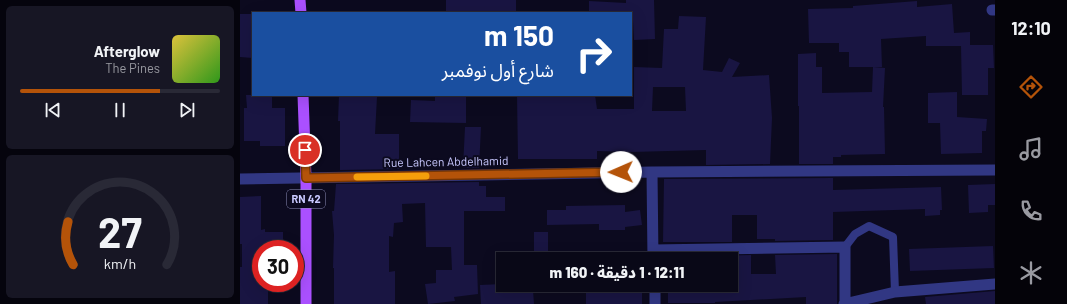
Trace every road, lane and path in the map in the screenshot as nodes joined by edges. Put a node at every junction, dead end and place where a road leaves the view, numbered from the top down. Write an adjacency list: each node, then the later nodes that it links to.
1 (300, 0): 2 (main road)
2 (300, 12)
3 (303, 96): 6 (main road, RN 42)
4 (995, 170): 5 (street, Rue Lahcen Abdelhamid)
5 (652, 172): 6 (street, Rue Lahcen Abdelhamid); 9 (street)
6 (306, 178): 7 (street, Rue Lahcen Abdelhamid); 14 (main road, RN 42)
7 (240, 179)
8 (845, 247): 10 (street); 13 (lane); 16 (street)
9 (653, 252)
10 (725, 252)
11 (995, 284): 13 (street)
12 (655, 292): 15 (street)
13 (896, 292): 16 (street)
14 (306, 304)
15 (656, 304)
16 (844, 304)

